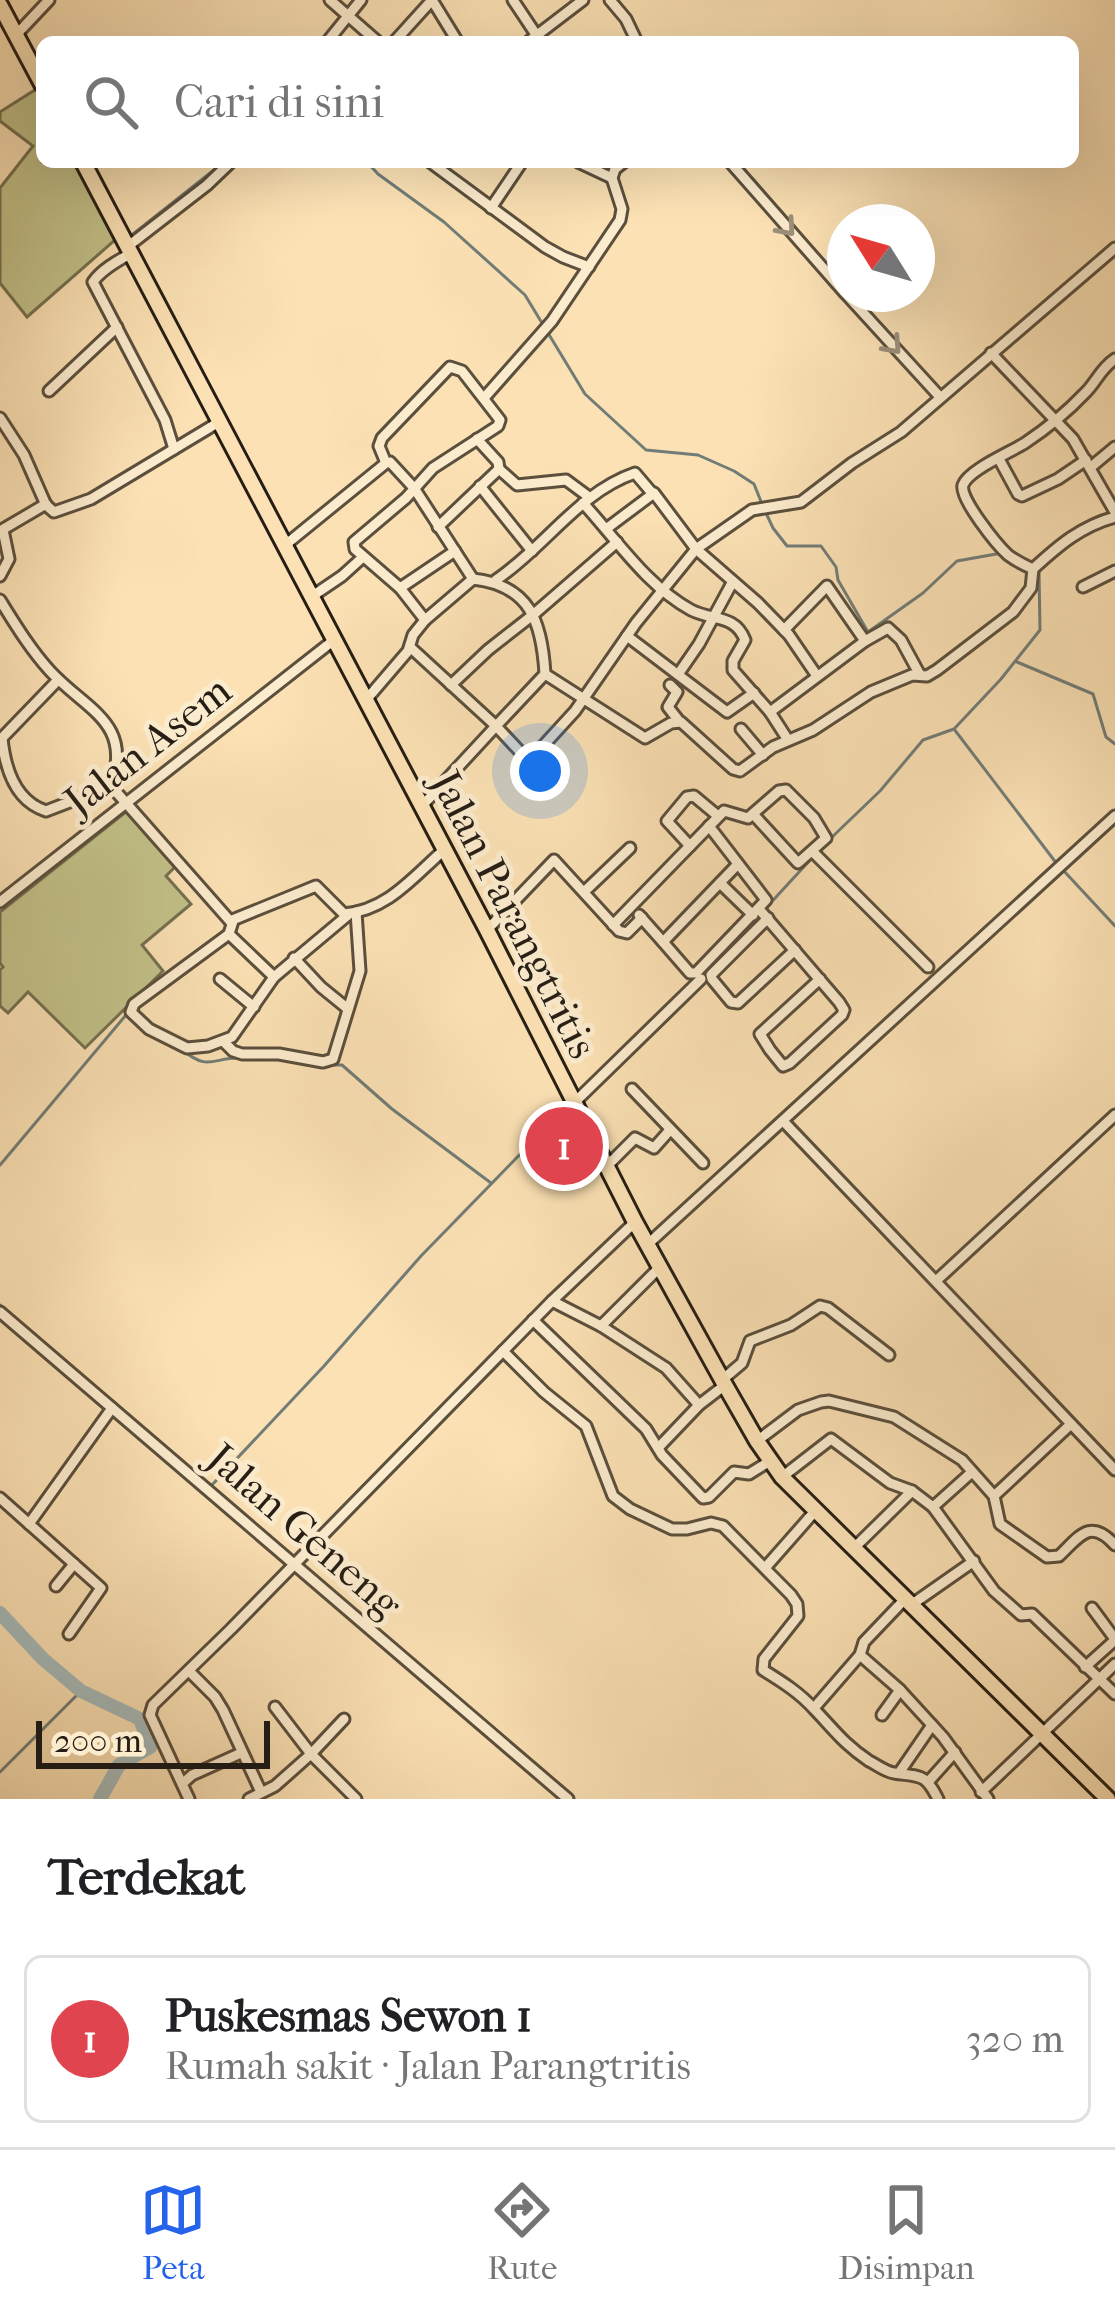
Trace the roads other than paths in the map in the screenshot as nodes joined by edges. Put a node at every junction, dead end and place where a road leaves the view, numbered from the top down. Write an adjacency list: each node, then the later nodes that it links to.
1 (49, 0): 10 (street)
2 (330, 0): 9 (street)
3 (361, 0): 9 (street)
4 (432, 0): 13 (street); 14 (street)
5 (513, 0): 15 (street)
6 (583, 0): 16 (street)
7 (610, 0): 17 (street)
8 (0, 5): 10 (main road)
9 (348, 16): 11 (street); 12 (street)
10 (16, 35): 18 (main road)
11 (332, 36)
12 (371, 36)
13 (399, 36)
14 (454, 36)
15 (530, 36)
16 (537, 36)
17 (634, 36)
18 (36, 73)
19 (86, 168): 29 (main road, Jalan Parangtritis)
20 (225, 168): 29 (street)
21 (438, 168): 27 (street)
22 (518, 168): 27 (street)
23 (591, 168): 26 (street)
24 (617, 168): 26 (street)
25 (735, 168): 31 (street, one-way to 31)
26 (612, 178): 30 (street)
27 (491, 208): 30 (street)
28 (1115, 248): 34 (street)
29 (129, 250): 33 (street); 41 (main road, Jalan Parangtritis)
30 (589, 267): 38 (street)
31 (827, 272)
32 (863, 312): 37 (street, one-way to 37)
33 (117, 327): 36 (street); 46 (street)
34 (991, 353): 37 (street); 40 (street)
35 (1115, 359): 40 (street)
36 (49, 391)
37 (940, 397): 62 (street)
38 (484, 398): 43 (street); 48 (street)
39 (0, 418): 42 (street)
40 (1055, 419): 47 (street); 49 (street)
41 (219, 422): 46 (street); 61 (main road, Jalan Parangtritis)
42 (11, 434): 44 (street); 55 (street)
43 (477, 439): 50 (street); 52 (street)
44 (0, 441)
45 (1115, 447): 49 (street)
46 (174, 449): 55 (street)
47 (999, 459): 49 (street); 66 (street)
48 (386, 463): 52 (street); 61 (street)
49 (1089, 463): 56 (street)
50 (499, 469): 51 (street); 54 (street)
51 (480, 486): 57 (street); 64 (street)
52 (414, 488): 57 (street); 65 (street)
53 (652, 493): 54 (street); 58 (street); 62 (street)
54 (586, 500): 58 (street); 64 (street)
55 (46, 504): 59 (street)
56 (1115, 515): 66 (street)
57 (438, 527): 63 (street)
58 (607, 530): 60 (street)
59 (1, 531): 68 (street)
60 (617, 542): 74 (street); 77 (street)
61 (284, 546): 75 (main road, Jalan Parangtritis)
62 (696, 549): 71 (street); 74 (street)
63 (454, 551): 69 (street); 73 (street)
64 (532, 551): 70 (street)
65 (363, 557): 73 (street); 75 (street)
66 (1034, 568): 87 (street)
67 (1115, 571): 72 (street)
68 (0, 576)
69 (473, 579): 70 (street); 79 (street)
70 (496, 580): 77 (street)
71 (732, 583): 78 (street); 80 (street)
72 (1083, 587)
73 (400, 588): 79 (street)
74 (663, 589): 78 (street); 81 (street)
75 (311, 597): 82 (main road, Jalan Parangtritis)
76 (0, 600): 89 (street)
77 (535, 614): 85 (street); 90 (street)
78 (716, 616): 86 (street); 92 (street)
79 (425, 620): 84 (street)
80 (784, 629): 83 (street); 88 (street)
81 (627, 636): 86 (street); 93 (street)
82 (334, 640): 94 (main road, Jalan Parangtritis); 102 (street, Jalan Asem)
83 (865, 641): 87 (street); 88 (street)
84 (410, 646): 90 (street); 94 (street)
85 (544, 674): 93 (street); 97 (street)
86 (679, 674): 92 (street)
87 (920, 675): 99 (street)
88 (818, 676): 95 (street)
89 (58, 680): 101 (street); 101 (street)
90 (451, 685): 97 (street)
91 (670, 686): 96 (street)
92 (754, 693): 95 (street)
93 (584, 698): 96 (street); 97 (street)
94 (366, 700): 103 (main road, Jalan Parangtritis)
95 (770, 712): 99 (street)
96 (679, 721): 100 (street)
97 (496, 726): 103 (street)
98 (741, 728): 100 (street)
99 (788, 740): 100 (street)
100 (763, 754)
101 (111, 787): 102 (street)
102 (128, 803): 115 (street, Jalan Asem); 120 (street)
103 (422, 806): 110 (main road, Jalan Parangtritis)
104 (754, 814): 105 (street); 111 (street); 111 (street)
105 (718, 816): 107 (street); 108 (street)
106 (1115, 816): 138 (street)
107 (709, 826): 108 (street); 112 (street)
108 (690, 846): 116 (street)
109 (630, 848): 114 (street)
110 (444, 850): 117 (street); 122 (main road, Jalan Parangtritis)
111 (816, 855): 127 (street)
112 (738, 864): 113 (street); 118 (street)
113 (720, 883): 118 (street); 124 (street)
114 (586, 892): 121 (street); 122 (street)
115 (0, 902)
116 (632, 907): 119 (street); 121 (street)
117 (352, 913): 120 (street); 126 (street); 133 (street)
118 (761, 914): 124 (street); 125 (street); 125 (street)
119 (642, 918): 121 (street); 124 (street)
120 (233, 920): 123 (street)
121 (614, 925)
122 (488, 930): 136 (main road, Jalan Parangtritis)
123 (229, 934): 128 (street); 134 (street)
124 (663, 942)
125 (795, 950): 131 (street)
126 (294, 958): 128 (street); 133 (street)
127 (928, 967)
128 (274, 977): 132 (street)
129 (220, 979): 132 (street)
130 (701, 980): 136 (street)
131 (820, 980): 131 (street)
132 (254, 1007): 134 (street)
133 (348, 1009): 134 (street)
134 (224, 1042)
135 (632, 1089): 139 (street)
136 (575, 1102): 141 (main road, Jalan Parangtritis)
137 (1115, 1115): 145 (street)
138 (784, 1122): 143 (street); 145 (street)
139 (670, 1130): 140 (street); 141 (street)
140 (703, 1163)
141 (607, 1166): 142 (main road, Jalan Parangtritis)
142 (635, 1222): 143 (main road, Jalan Parangtritis); 146 (street)
143 (647, 1244): 144 (main road, Jalan Parangtritis)
144 (660, 1267): 149 (street); 152 (main road, Jalan Parangtritis)
145 (937, 1280): 155 (street)
146 (552, 1301): 148 (street); 149 (street)
147 (0, 1312): 154 (street, Jalan Geneng)
148 (533, 1320): 150 (street); 157 (street)
149 (602, 1326): 153 (street)
150 (503, 1351): 171 (street); 173 (street)
151 (889, 1355): 152 (street)
152 (723, 1382): 153 (street); 156 (main road, Jalan Parangtritis)
153 (699, 1405): 157 (street)
154 (112, 1408): 167 (street); 171 (street, Jalan Geneng)
155 (1071, 1424): 159 (street); 163 (street)
156 (757, 1442): 158 (main road, Jalan Parangtritis); 160 (street)
157 (658, 1448): 158 (street)
158 (770, 1461): 161 (main road, Jalan Parangtritis)
159 (1115, 1470)
160 (972, 1472): 163 (street); 165 (street)
161 (782, 1478): 162 (street); 166 (main road, Jalan Parangtritis)
162 (912, 1491): 165 (street); 169 (street)
163 (994, 1496): 168 (street)
164 (0, 1498): 167 (street)
165 (933, 1508): 170 (street)
166 (816, 1510): 169 (main road, Jalan Parangtritis); 173 (street)
167 (29, 1525): 172 (street)
168 (1115, 1545)
169 (854, 1548): 175 (main road, Jalan Parangtritis)
170 (974, 1561): 175 (street); 181 (street)
171 (294, 1563): 182 (street); 206 (street, Jalan Geneng)
172 (74, 1564): 174 (street); 177 (street)
173 (765, 1568): 187 (street)
174 (56, 1586)
175 (908, 1601): 179 (street); 191 (main road, Jalan Parangtritis)
176 (1092, 1608): 178 (street)
177 (68, 1634)
178 (1115, 1639): 181 (street)
179 (860, 1655): 184 (street); 187 (street)
180 (1115, 1664): 183 (street)
181 (1085, 1667): 183 (street)
182 (189, 1671): 193 (street); 197 (street)
183 (1099, 1679): 185 (street); 191 (street)
184 (900, 1690): 188 (street); 190 (street)
185 (1115, 1694)
186 (275, 1707): 194 (street)
187 (814, 1708): 195 (street)
188 (881, 1714)
189 (344, 1719): 194 (street)
190 (932, 1726): 192 (street); 195 (street)
191 (1042, 1733): 200 (street); 201 (main road, Jalan Parangtritis)
192 (955, 1752): 196 (street); 200 (street)
193 (241, 1753): 197 (street); 199 (street)
194 (311, 1754): 198 (street); 205 (street)
195 (899, 1773): 196 (street)
196 (929, 1781): 207 (street)
197 (183, 1783): 202 (street)
198 (275, 1786): 199 (street); 204 (street)
199 (261, 1792): 203 (street)
200 (984, 1795)
201 (1099, 1796)
202 (189, 1799)
203 (249, 1799)
204 (286, 1799)
205 (356, 1799)
206 (568, 1799)
207 (938, 1799)

